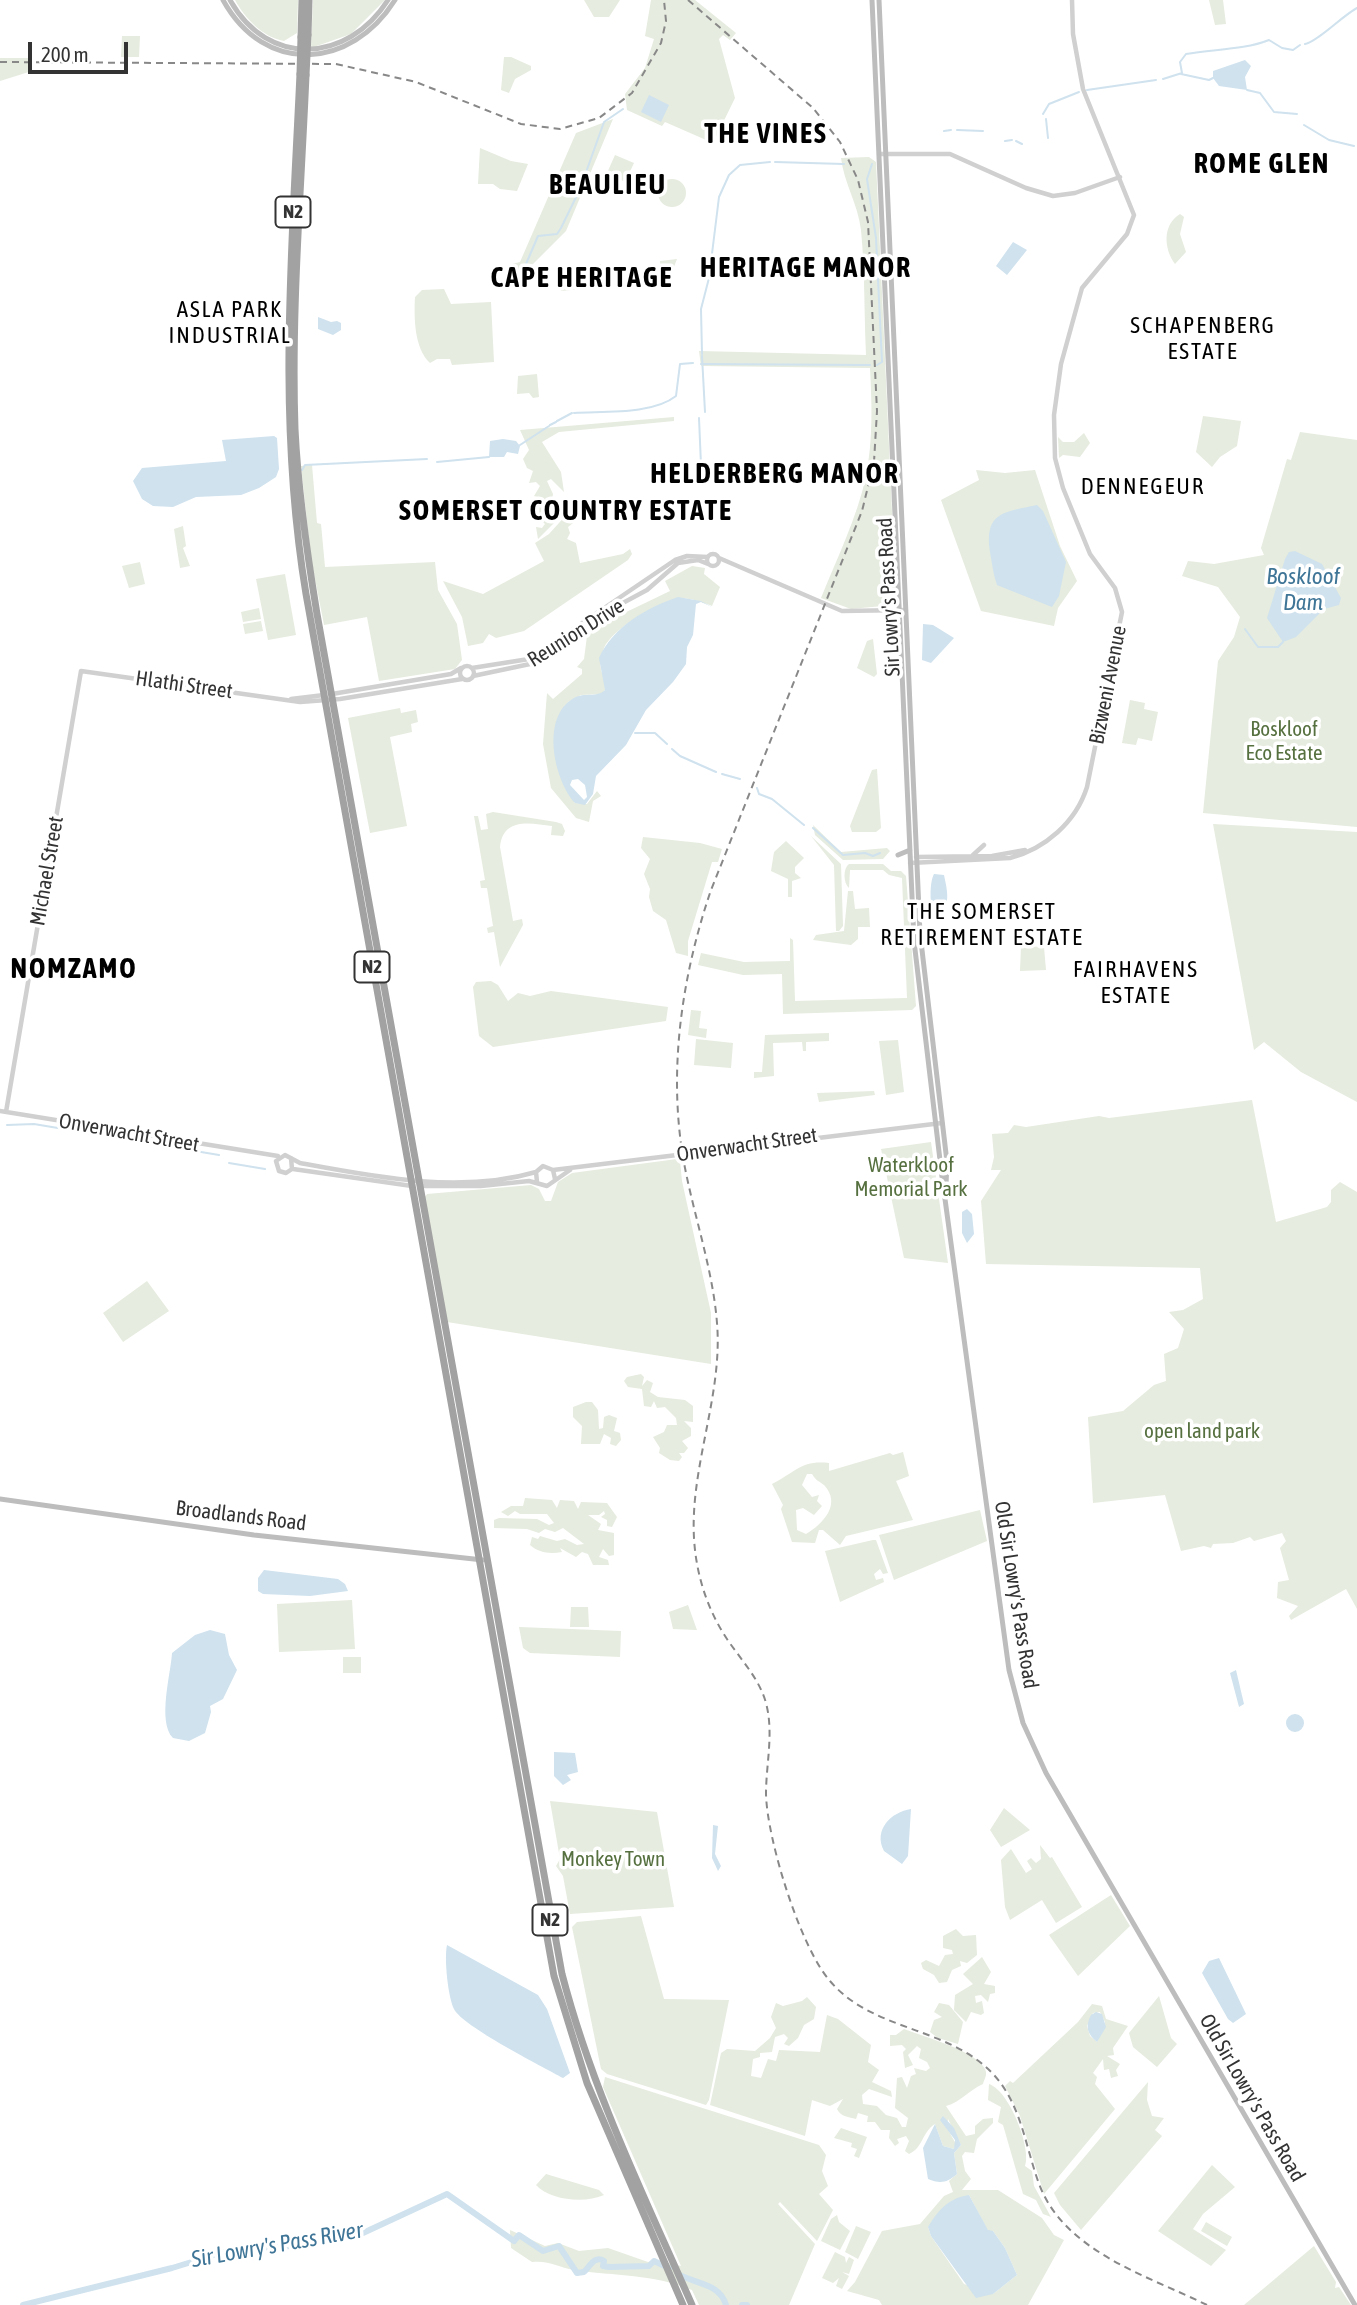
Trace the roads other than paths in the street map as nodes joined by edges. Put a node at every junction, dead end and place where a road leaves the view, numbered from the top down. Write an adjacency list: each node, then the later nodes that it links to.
1 (223, 0): 6 (main road)
2 (230, 0): 5 (main road)
3 (302, 0): 10 (highway, N2)
4 (309, 0): 10 (highway, N2)
5 (388, 0)
6 (395, 0)
7 (872, 0): 11 (main road, Sir Lowry's Pass Road)
8 (878, 0): 11 (main road, Sir Lowry's Pass Road)
9 (1072, 0): 12 (street, Bizweni Avenue)
10 (304, 36): 23 (highway, N2, bridge)
11 (882, 154): 12 (street); 17 (main road, Sir Lowry's Pass Road)
12 (1119, 177): 25 (street, Bizweni Avenue)
13 (719, 558): 14 (street); 15 (street); 16 (street)
14 (708, 561): 16 (street); 19 (street, Reunion Drive); 21 (street, Reunion Drive)
15 (725, 563): 16 (street); 17 (street)
16 (717, 565)
17 (903, 611): 28 (main road, Sir Lowry's Pass Road)
18 (461, 668): 19 (street); 22 (street); 23 (street)
19 (472, 668): 21 (street)
20 (81, 671): 23 (street, Hlathi Street); 29 (street, Michael Street)
21 (473, 676): 22 (street)
22 (462, 679): 23 (street)
23 (329, 697): 41 (highway, N2)
24 (984, 845): 27 (street)
25 (1033, 848): 27 (street, Bizweni Avenue); 28 (street, Bizweni Avenue)
26 (898, 855): 28 (main road)
27 (962, 856): 28 (street, Bizweni Avenue)
28 (912, 858): 30 (main road, Sir Lowry's Pass Road); 30 (main road, Sir Lowry's Pass Road)
29 (3, 1112): 31 (street, Onverwacht Street)
30 (939, 1123): 36 (street, Onverwacht Street); 42 (main road, Sir Lowry's Pass Road)
31 (258, 1155): 32 (street, Onverwacht Street); 34 (street, Onverwacht Street)
32 (279, 1156): 33 (street); 34 (street)
33 (292, 1158): 35 (street); 41 (street)
34 (276, 1165): 35 (street)
35 (292, 1169): 41 (street)
36 (572, 1169): 37 (street, Onverwacht Street); 39 (street)
37 (553, 1170): 38 (street); 39 (street)
38 (536, 1172): 40 (street); 41 (street)
39 (554, 1180): 40 (street)
40 (537, 1182): 41 (street)
41 (414, 1183): 44 (highway, N2)
42 (945, 1191): 47 (main road, Old Sir Lowry's Pass Road)
43 (0, 1499): 44 (main road, Broadlands Road)
44 (482, 1560): 45 (highway, N2); 46 (highway, N2)
45 (684, 2305)
46 (692, 2305)
47 (1355, 2305)

